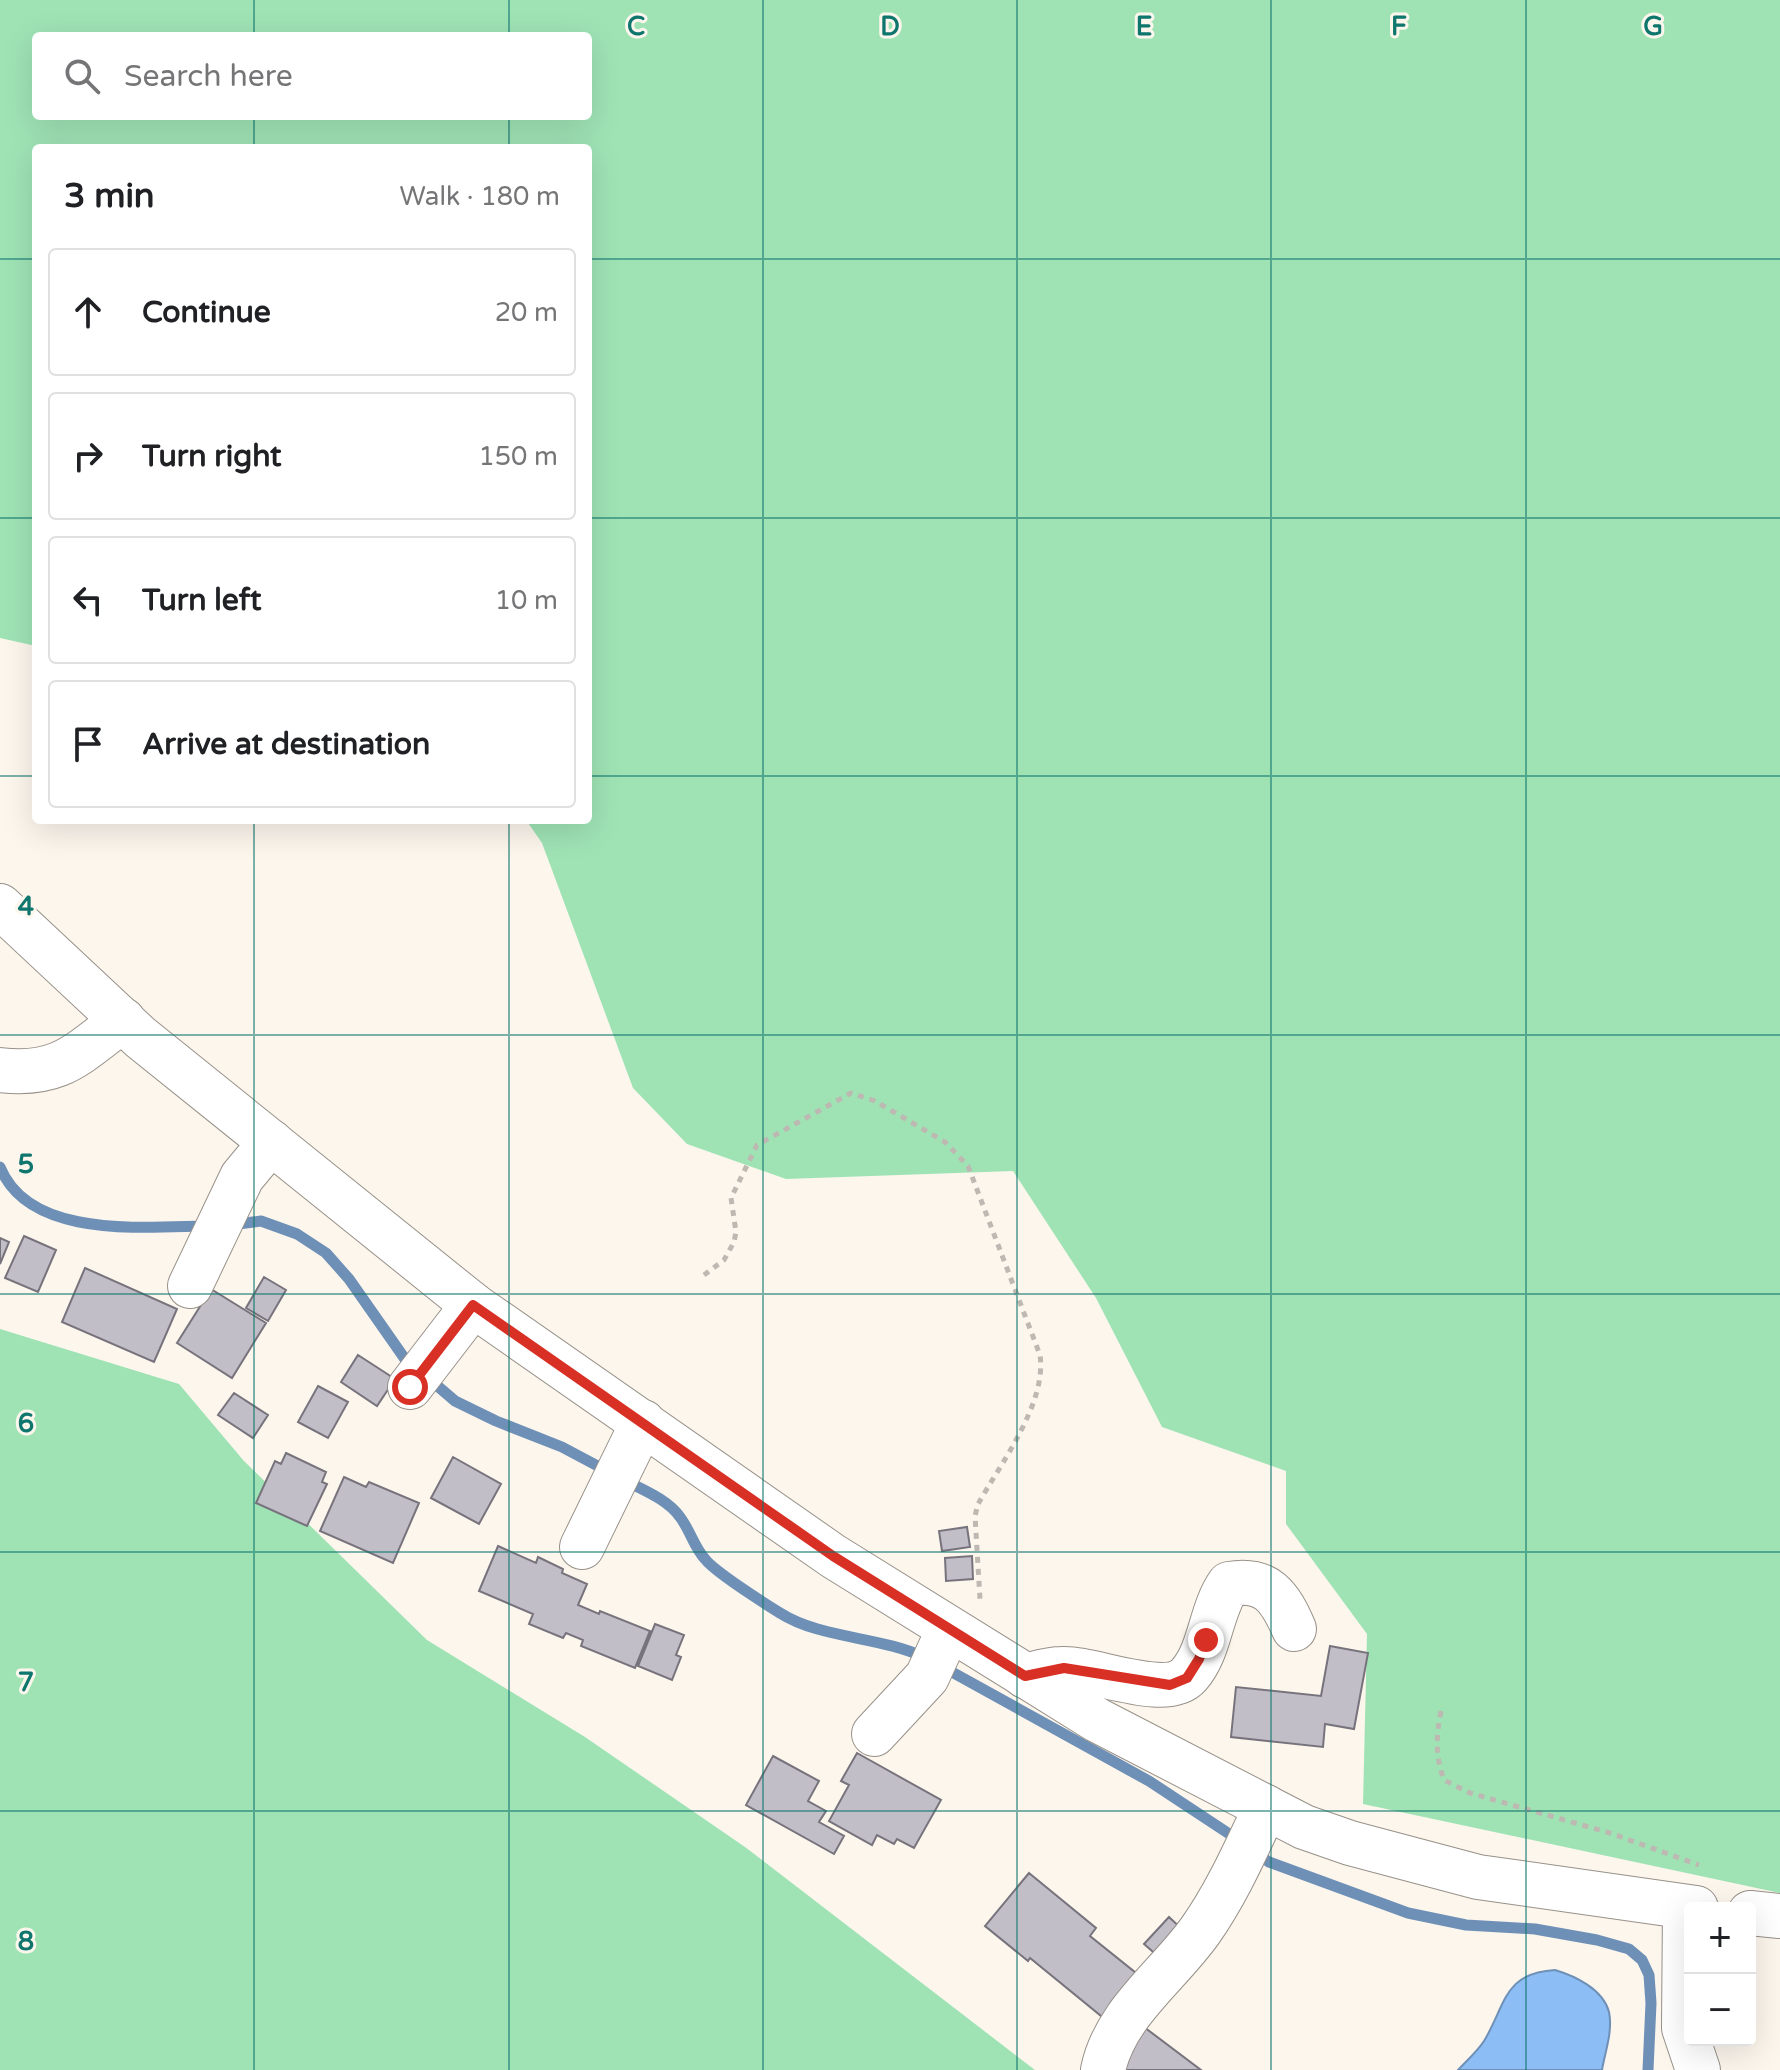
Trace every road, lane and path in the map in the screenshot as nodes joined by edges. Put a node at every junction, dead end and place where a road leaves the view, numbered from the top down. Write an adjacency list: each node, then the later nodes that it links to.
1 (0, 906): 2 (street)
2 (123, 1020): 3 (street); 4 (street)
3 (0, 1070)
4 (271, 1142): 6 (street); 7 (street)
5 (704, 1275): 12 (path)
6 (190, 1286)
7 (473, 1305): 8 (street); 9 (street)
8 (410, 1387)
9 (643, 1422): 10 (street); 12 (street)
10 (582, 1547)
11 (1294, 1629): 13 (street)
12 (960, 1635): 13 (street); 15 (street)
13 (1025, 1676): 16 (street)
14 (1441, 1711): 17 (path)
15 (874, 1734)
16 (1266, 1807): 17 (street); 20 (street)
17 (1698, 1895): 21 (street)
18 (1756, 1914): 19 (street)
19 (1780, 1916)
20 (1103, 2070)
21 (1698, 2070)

